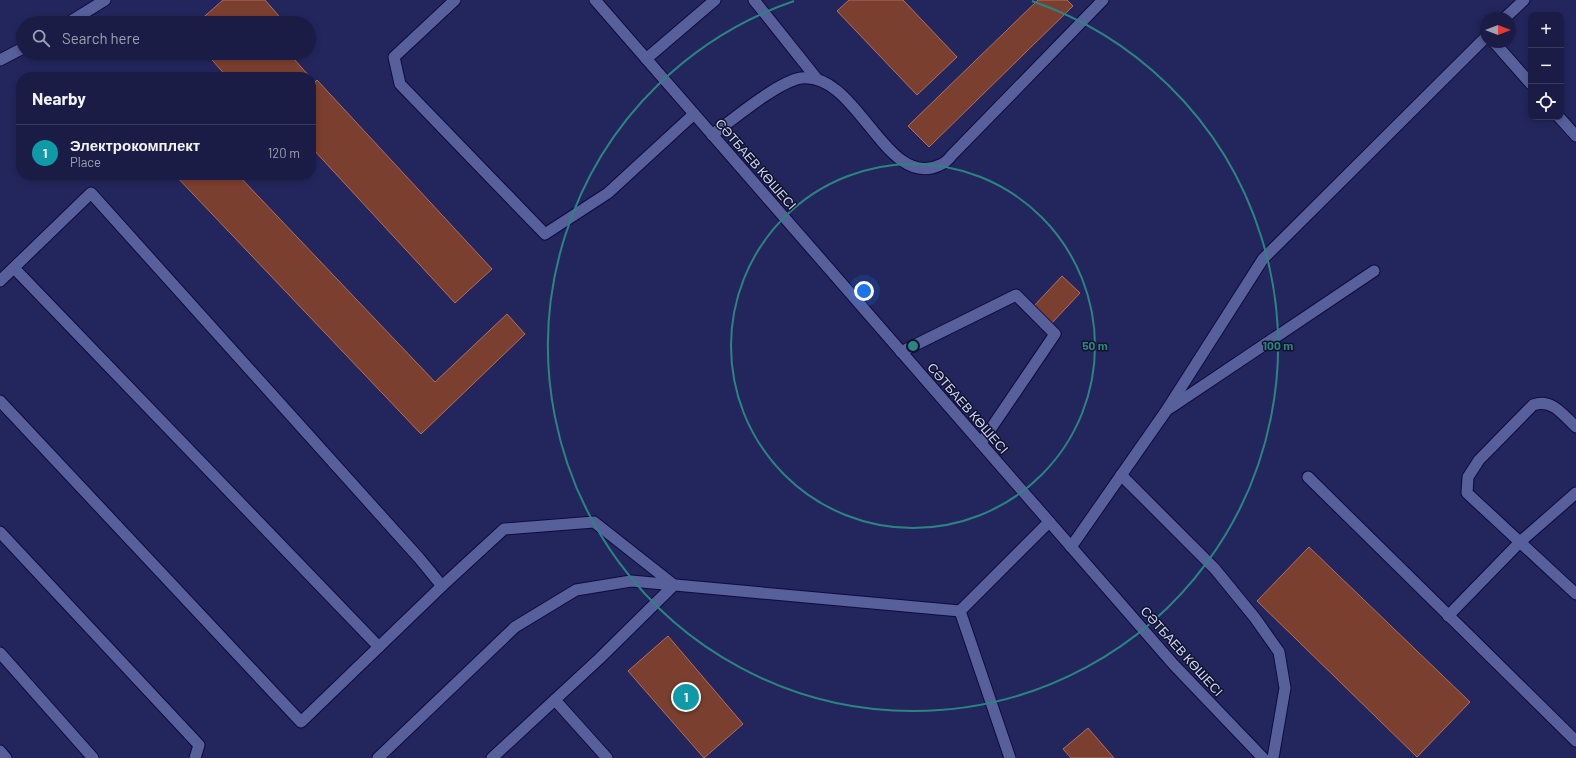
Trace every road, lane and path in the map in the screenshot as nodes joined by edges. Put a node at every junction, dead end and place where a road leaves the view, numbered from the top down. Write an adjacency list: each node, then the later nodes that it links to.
1 (105, 0): 9 (main road)
2 (455, 0): 17 (main road)
3 (594, 0): 13 (main road, СӘТБАЕВ КӨШЕСІ)
4 (715, 0): 13 (main road)
5 (754, 0): 15 (main road)
6 (1103, 0): 15 (main road)
7 (1524, 0): 8 (main road)
8 (1511, 12)
9 (79, 16)
10 (1480, 43): 26 (main road)
11 (1499, 48): 16 (main road)
12 (16, 52): 14 (main road)
13 (646, 59): 17 (main road, СӘТБАЕВ КӨШЕСІ)
14 (0, 60)
15 (817, 79): 19 (main road)
16 (1528, 81)
17 (694, 114): 19 (main road, СӘТБАЕВ КӨШЕСІ)
18 (1562, 120): 20 (main road)
19 (712, 135): 24 (main road, СӘТБАЕВ КӨШЕСІ)
20 (1576, 136)
21 (14, 268): 23 (main road); 37 (main road); 41 (main road)
22 (1374, 271): 26 (main road)
23 (0, 281)
24 (901, 352): 28 (main road, СӘТБАЕВ КӨШЕСІ); 28 (main road)
25 (0, 401): 41 (main road)
26 (1166, 411): 29 (main road)
27 (1576, 427): 34 (main road)
28 (981, 443): 32 (main road, СӘТБАЕВ КӨШЕСІ)
29 (1121, 475): 35 (main road); 54 (main road)
30 (1308, 478): 40 (main road)
31 (1576, 493): 34 (main road)
32 (1049, 522): 35 (main road, СӘТБАЕВ КӨШЕСІ); 39 (main road)
33 (0, 532): 48 (main road)
34 (1520, 542): 38 (main road); 40 (main road)
35 (1071, 547): 53 (main road, СӘТБАЕВ КӨШЕСІ)
36 (674, 585): 37 (main road); 39 (main road); 43 (main road); 49 (main road)
37 (442, 586): 41 (main road)
38 (1576, 594)
39 (960, 611): 52 (main road)
40 (1448, 616): 44 (main road)
41 (379, 647)
42 (0, 653): 47 (main road)
43 (555, 700): 50 (main road); 51 (main road)
44 (1576, 741)
45 (0, 752): 46 (main road)
46 (6, 758)
47 (93, 758)
48 (195, 758)
49 (378, 758)
50 (492, 758)
51 (607, 758)
52 (1010, 758)
53 (1263, 758)
54 (1273, 758)

